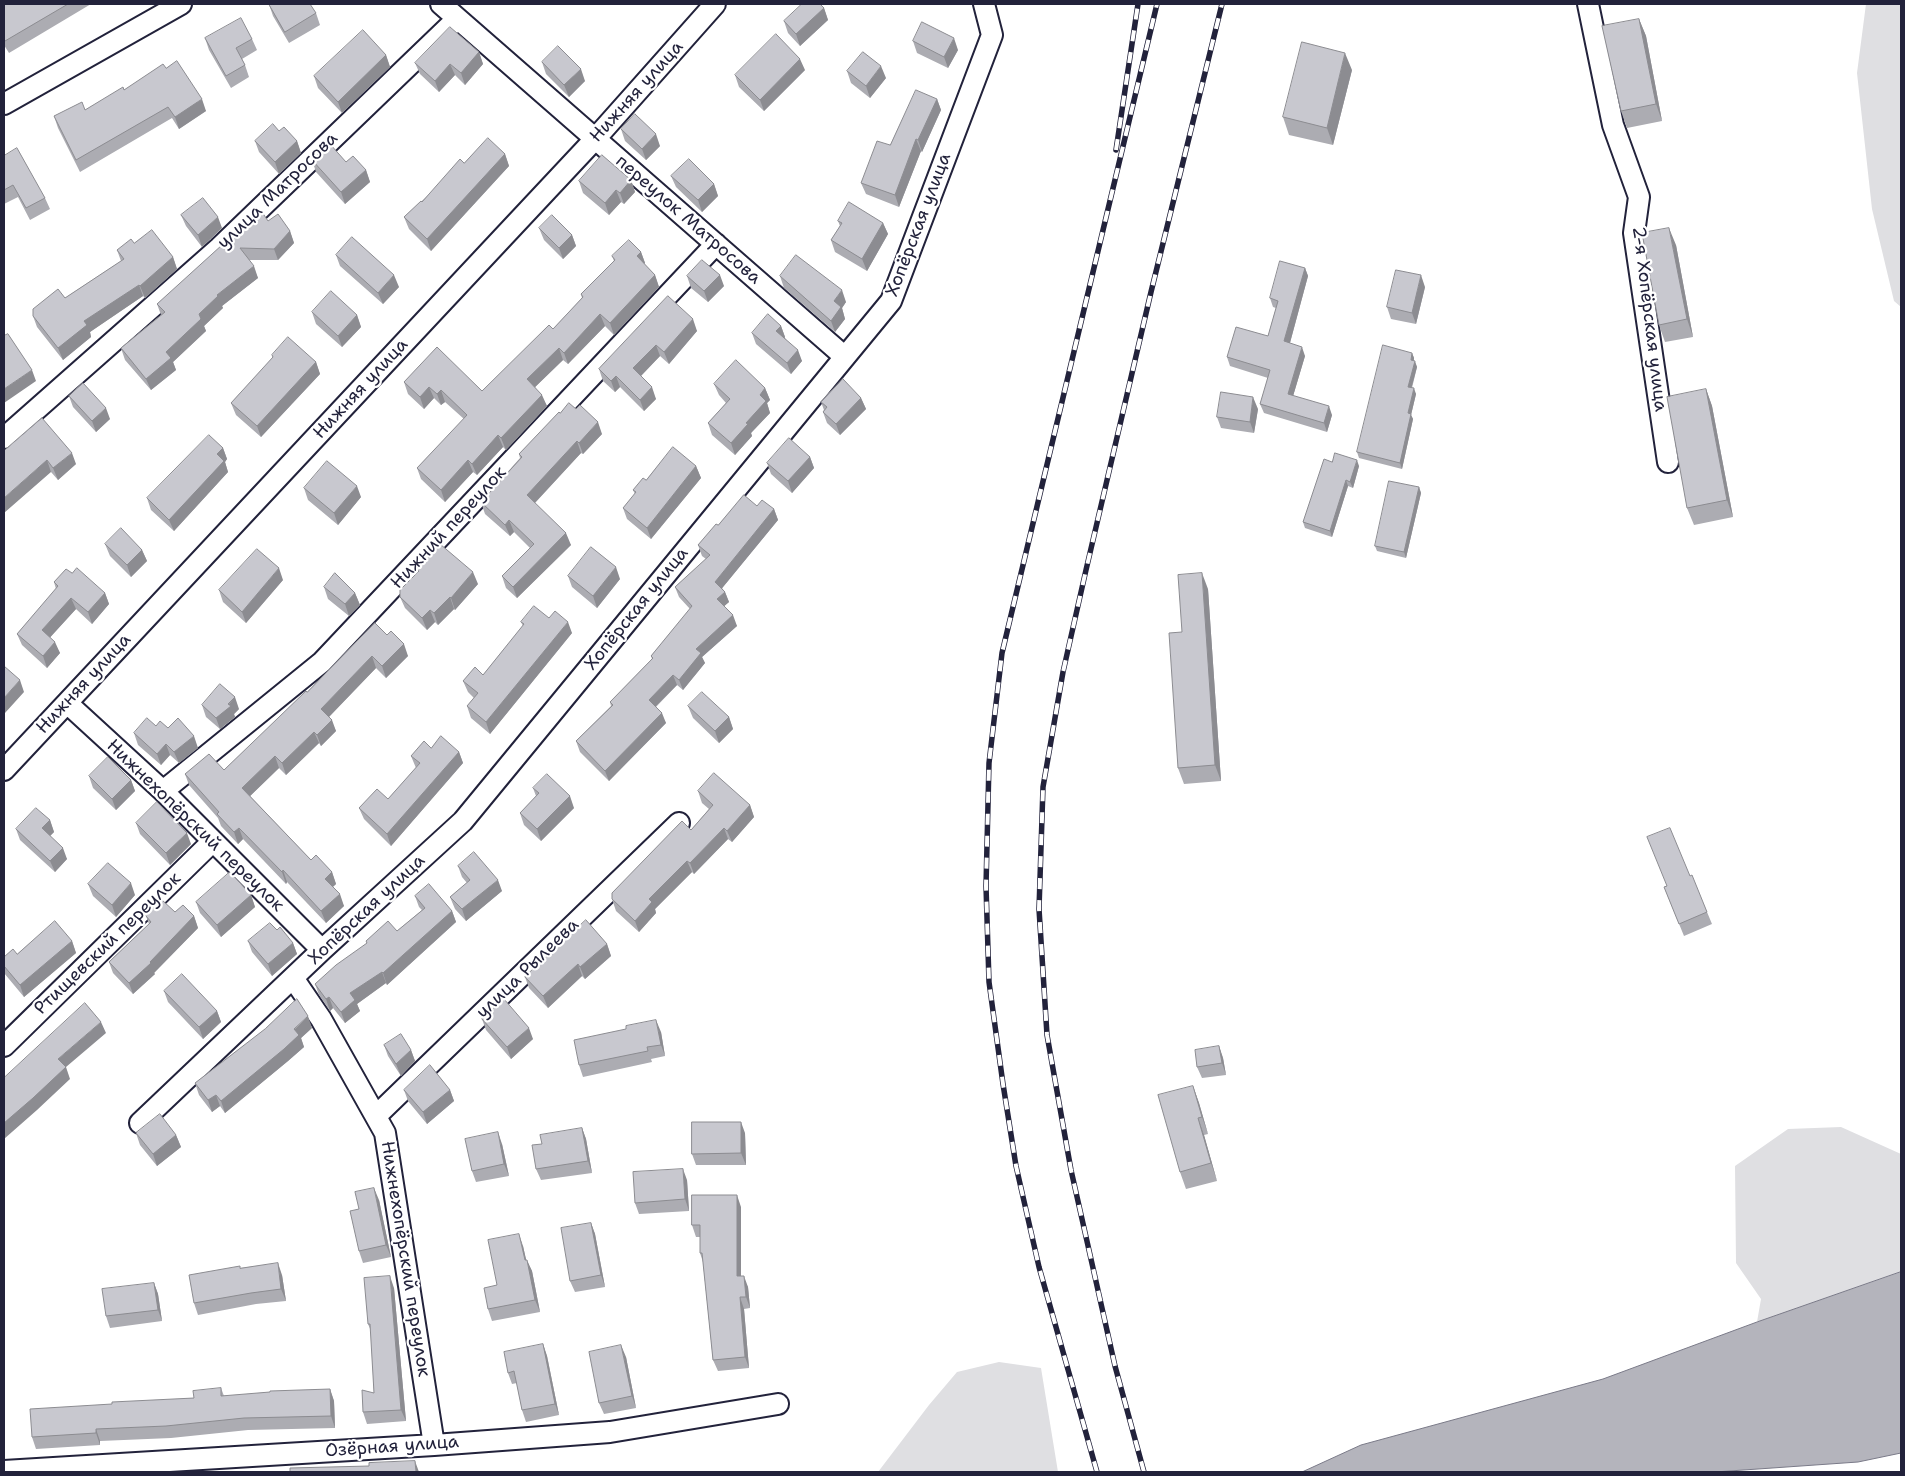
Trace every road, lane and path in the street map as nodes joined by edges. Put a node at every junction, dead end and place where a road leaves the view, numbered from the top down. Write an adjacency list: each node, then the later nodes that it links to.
1 (181, 4): 7 (street)
2 (441, 4): 6 (street, переулок Матросова)
3 (715, 4): 8 (street, Нижняя улица)
4 (984, 4): 10 (street, Хопёрская улица)
5 (1588, 4): 12 (street, 2-я Хопёрская улица)
6 (457, 19): 8 (street, переулок Матросова); 11 (street, улица Матросова)
7 (4, 104)
8 (595, 139): 9 (street, переулок Матросова); 13 (street, Нижняя улица)
9 (716, 244): 10 (street, переулок Матросова); 15 (street, Нижний переулок)
10 (845, 357): 18 (street, Хопёрская улица)
11 (4, 438)
12 (1668, 462)
13 (67, 702): 14 (street, Нижняя улица); 15 (street, Нижнехопёрский переулок)
14 (4, 770)
15 (163, 791): 17 (street, Нижнехопёрский переулок)
16 (679, 823): 21 (street, улица Рылеева)
17 (212, 842): 18 (street, Нижнехопёрский переулок); 20 (street, Ртищевский переулок)
18 (322, 950): 19 (street, Хопёрская улица)
19 (293, 978): 21 (street, Нижнехопёрский переулок); 22 (street, Хопёрская улица)
20 (4, 1046)
21 (376, 1116): 24 (street, Нижнехопёрский переулок)
22 (140, 1123)
23 (778, 1404): 24 (street, Озёрная улица)
24 (434, 1445): 25 (street, Озёрная улица)
25 (4, 1471)

